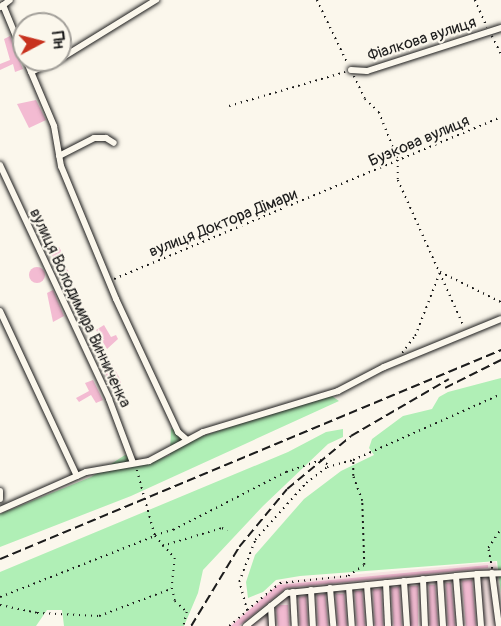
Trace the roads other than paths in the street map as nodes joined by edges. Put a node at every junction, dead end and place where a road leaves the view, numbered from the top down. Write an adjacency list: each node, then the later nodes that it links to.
1 (10, 0): 3 (street)
2 (156, 0): 6 (street)
3 (1, 6): 5 (street)
4 (501, 28): 7 (street, Фіалкова вулиця)
5 (12, 30)
6 (72, 51)
7 (351, 70)
8 (31, 72): 10 (street)
9 (114, 143): 10 (street)
10 (59, 156): 14 (street)
11 (0, 165): 15 (street, вулиця Володимира Винниченка)
12 (0, 311): 16 (street)
13 (501, 319): 14 (street)
14 (186, 439): 15 (street)
15 (135, 463): 16 (street)
16 (76, 476): 19 (street)
17 (0, 491): 18 (street)
18 (0, 500)
19 (0, 510)
20 (492, 573): 21 (street); 22 (street); 47 (street)
21 (501, 573)
22 (477, 574): 23 (street); 46 (street)
23 (456, 576): 24 (street); 45 (street)
24 (440, 578): 25 (street); 44 (street)
25 (423, 579): 26 (street); 43 (street)
26 (404, 581): 27 (street); 42 (street)
27 (386, 583): 28 (street); 41 (street)
28 (367, 585): 29 (street); 40 (street)
29 (348, 587): 30 (street); 39 (street)
30 (330, 588): 31 (street); 38 (street)
31 (311, 590): 32 (street); 37 (street)
32 (293, 592): 33 (street); 36 (street)
33 (271, 606): 34 (street); 35 (street)
34 (249, 625)
35 (272, 626)
36 (295, 626)
37 (313, 626)
38 (333, 626)
39 (352, 626)
40 (370, 626)
41 (388, 626)
42 (407, 626)
43 (425, 626)
44 (443, 626)
45 (460, 626)
46 (481, 626)
47 (498, 626)

